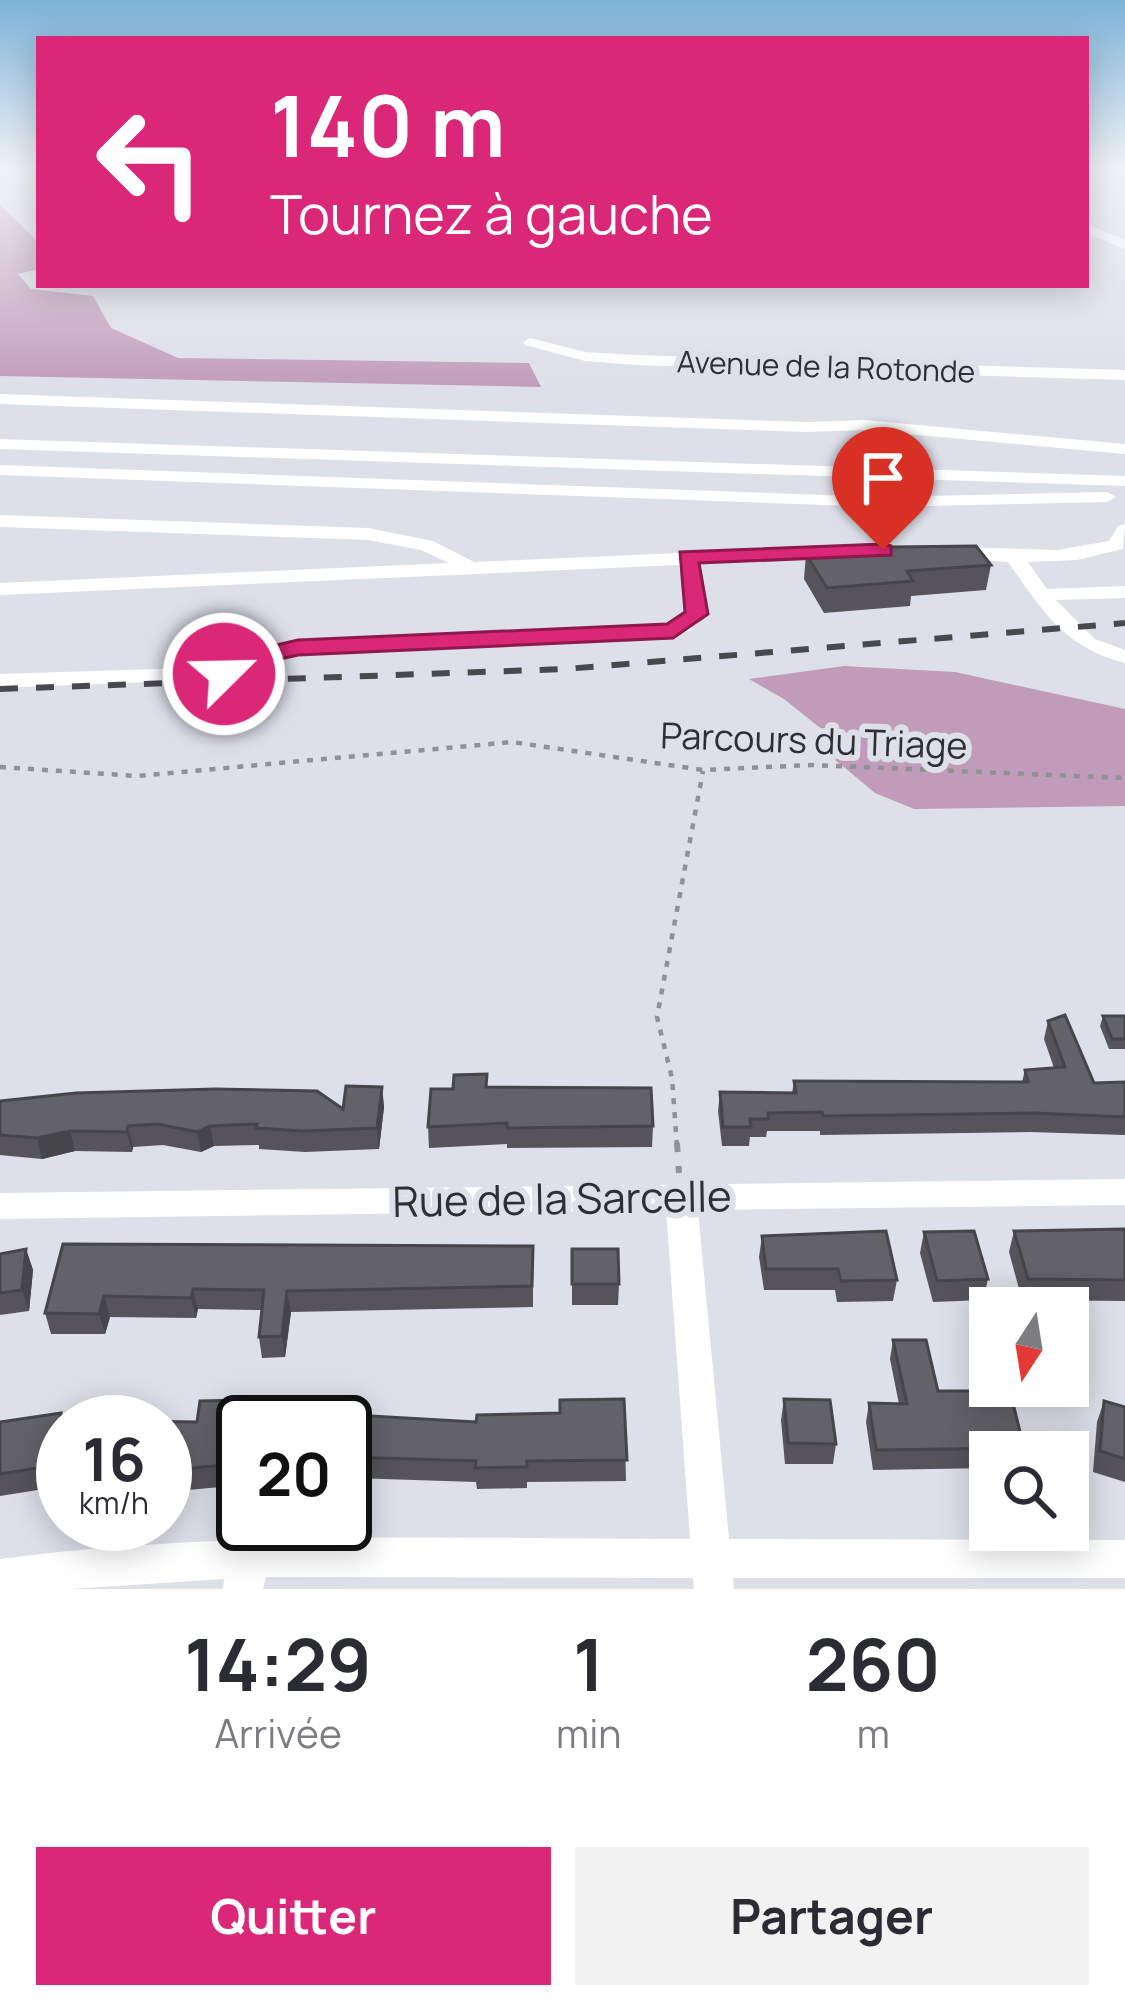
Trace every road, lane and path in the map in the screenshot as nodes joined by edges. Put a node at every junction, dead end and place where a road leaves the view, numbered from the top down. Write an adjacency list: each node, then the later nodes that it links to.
1 (530, 343): 2 (street, Avenue de la Rotonde)
2 (1125, 375)
3 (0, 399): 5 (street)
4 (0, 444): 8 (street)
5 (1125, 449)
6 (0, 453): 8 (street)
7 (0, 470): 12 (street)
8 (989, 479): 11 (street)
9 (1125, 481): 11 (street)
10 (0, 483): 12 (street)
11 (1101, 489): 12 (street); 13 (street)
12 (430, 493)
13 (1125, 516)
14 (0, 521): 20 (street)
15 (1122, 540): 18 (street)
16 (883, 550): 19 (street)
17 (942, 553): 18 (street)
18 (1014, 556): 23 (street)
19 (687, 557): 20 (street); 24 (street)
20 (468, 566): 21 (street)
21 (0, 589)
22 (1125, 592): 23 (street)
23 (1042, 596): 25 (street)
24 (260, 656): 26 (street); 27 (street)
25 (1125, 657)
26 (0, 666)
27 (0, 681)
28 (0, 767): 29 (path, Parcours du Triage)
29 (703, 770): 30 (path, Parcours du Triage); 32 (path)
30 (1125, 778)
31 (1125, 1192): 32 (street, Rue de la Sarcelle)
32 (681, 1197): 33 (street, Rue de la Sarcelle); 35 (street)
33 (0, 1206)
34 (1125, 1559): 35 (street)
35 (713, 1574): 36 (street)
36 (245, 1575): 37 (street)
37 (0, 1579)

